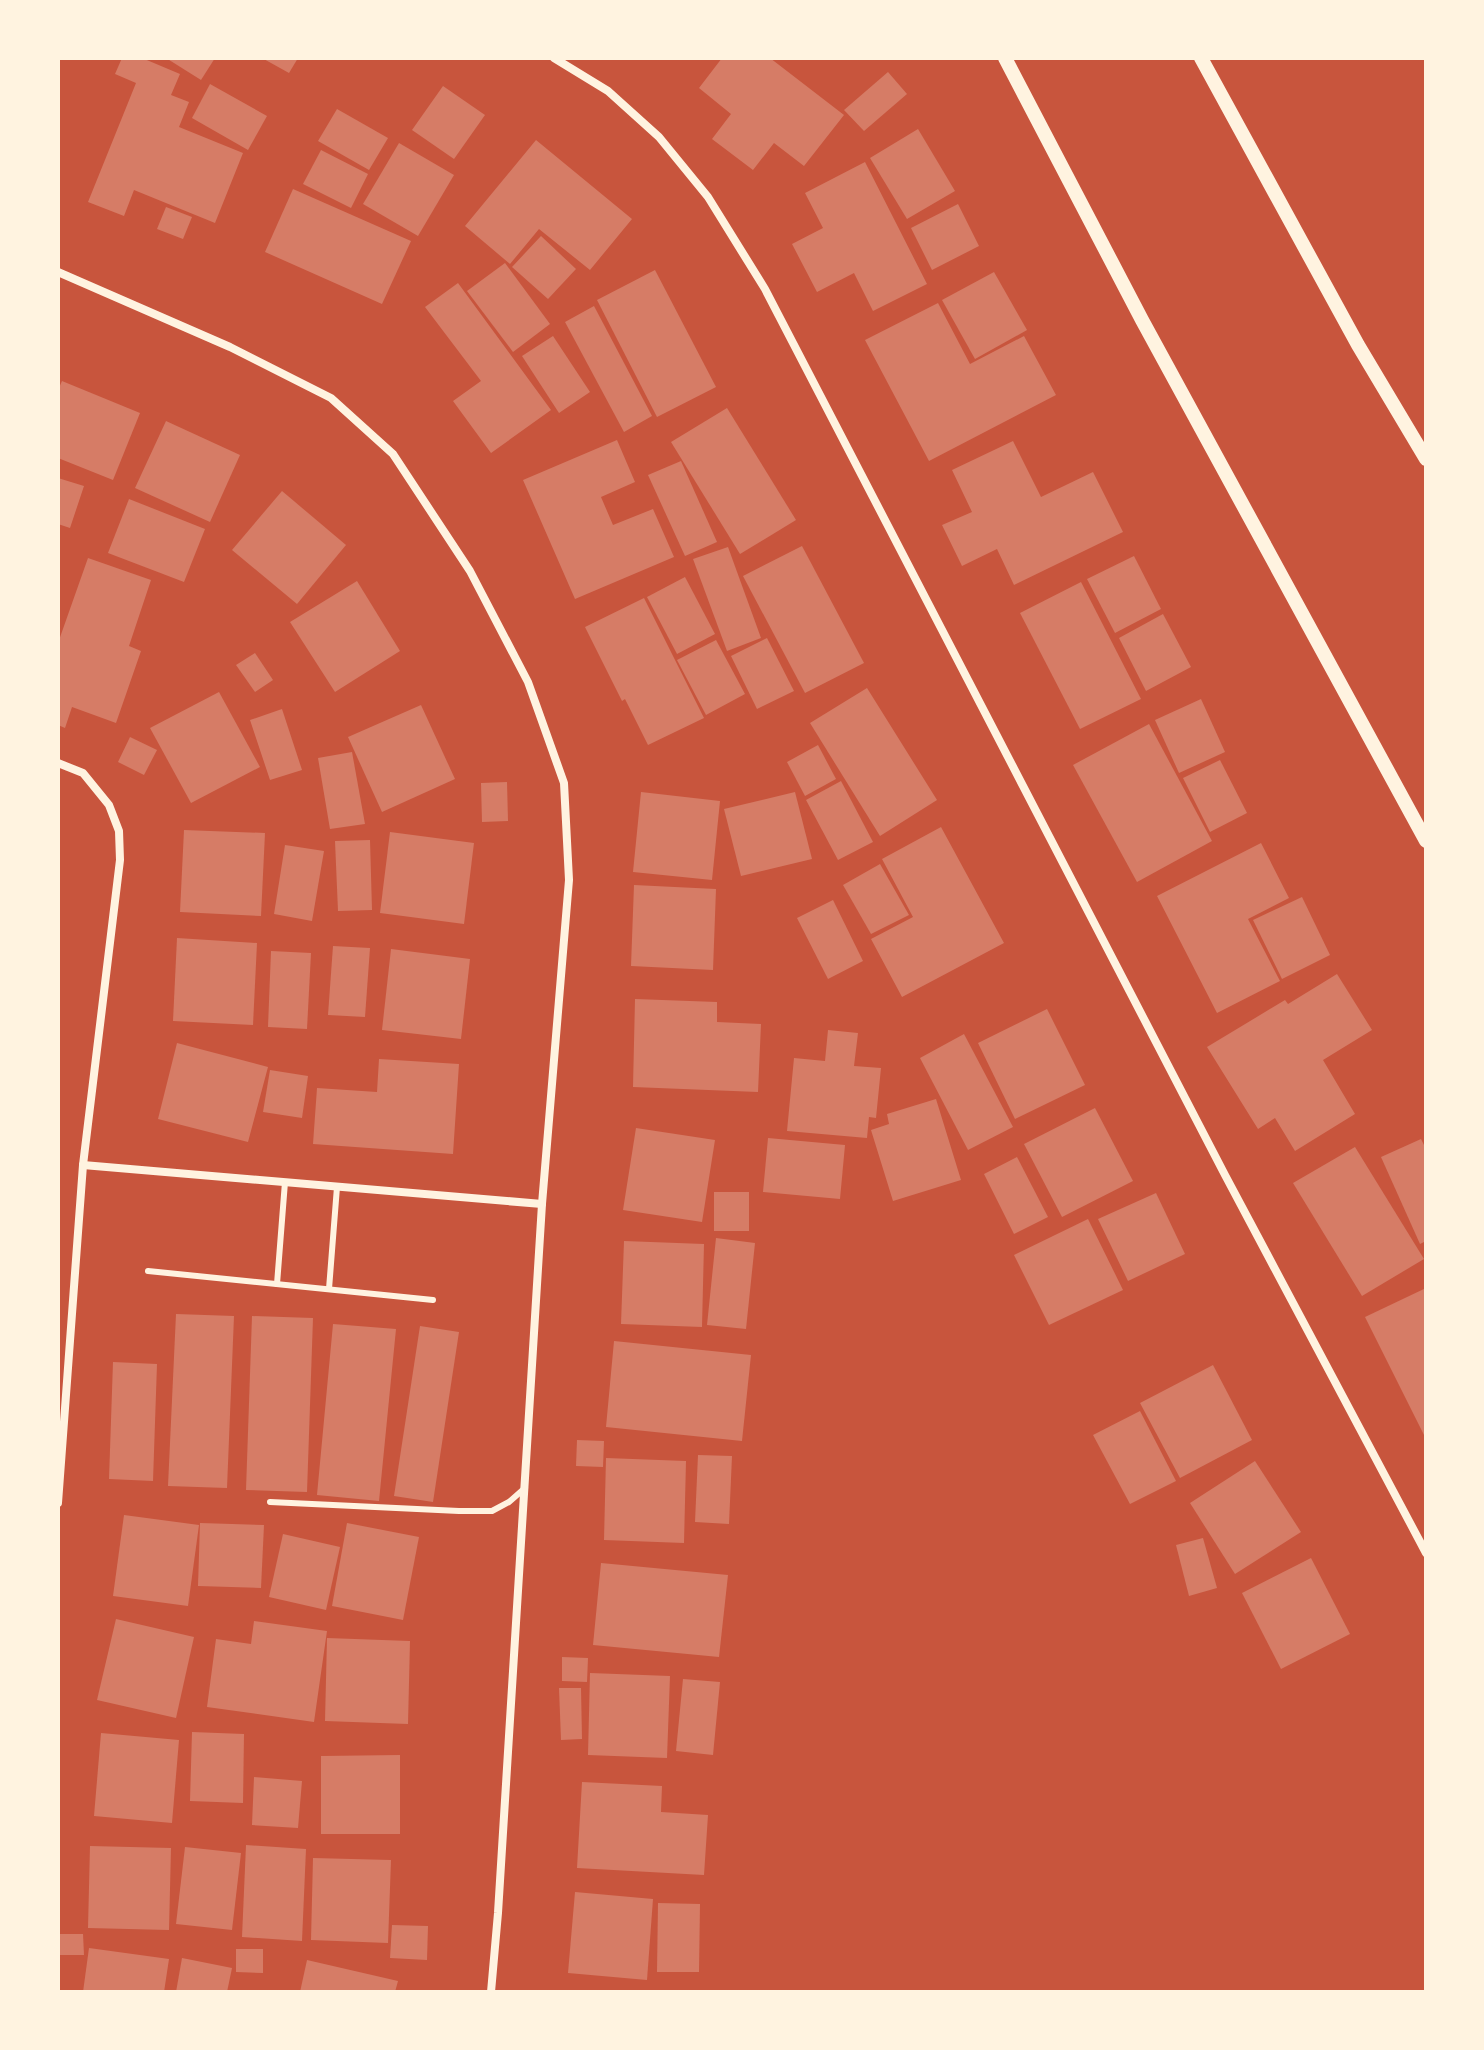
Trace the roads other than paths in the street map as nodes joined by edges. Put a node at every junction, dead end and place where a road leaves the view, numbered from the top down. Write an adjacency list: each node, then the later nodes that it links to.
1 (554, 58): 19 (street)
2 (1005, 58): 7 (street)
3 (1201, 58): 5 (street)
4 (58, 272): 11 (street)
5 (1426, 459)
6 (58, 763): 8 (street)
7 (1426, 841)
8 (83, 1165): 9 (street); 18 (street)
9 (285, 1182): 10 (street); 13 (lane)
10 (337, 1187): 11 (street); 14 (lane)
11 (542, 1204): 16 (street)
12 (148, 1271): 13 (lane)
13 (277, 1284): 14 (lane)
14 (329, 1289): 15 (lane)
15 (433, 1300)
16 (525, 1488): 17 (lane); 20 (street)
17 (270, 1502)
18 (58, 1503)
19 (1426, 1553)
20 (491, 1992)

